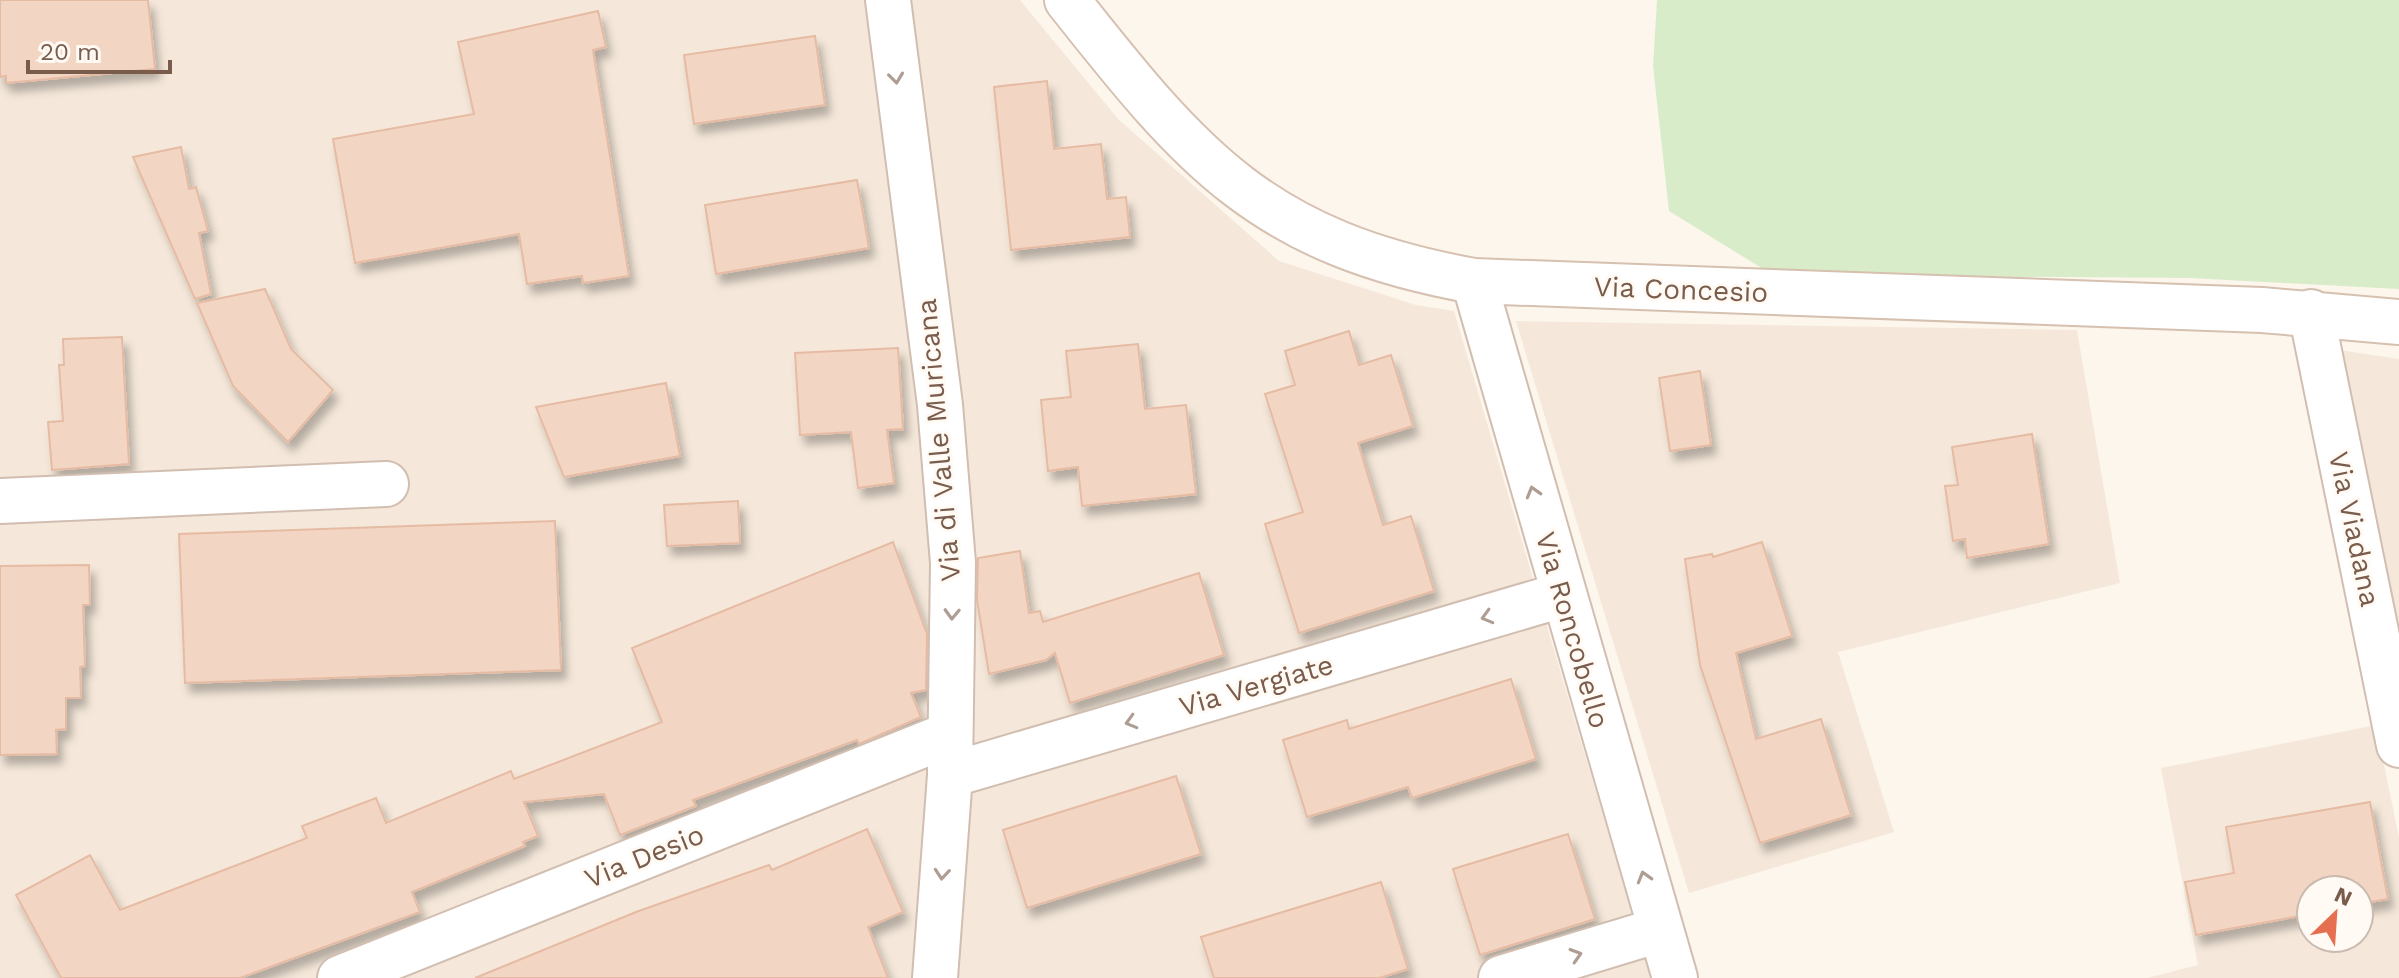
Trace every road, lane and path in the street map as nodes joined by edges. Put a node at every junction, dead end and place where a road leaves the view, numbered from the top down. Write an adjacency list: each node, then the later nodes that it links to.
1 (888, 0): 10 (street, Via di Valle Muricana, one-way to 10)
2 (1067, 0): 3 (street, Via Concesio)
3 (1474, 281): 4 (street, Via Concesio); 8 (street, Via Roncobello, one-way to 3)
4 (2311, 312): 5 (street, Via Concesio); 9 (street, Via Viadana)
5 (2399, 322)
6 (386, 484): 7 (street)
7 (0, 501)
8 (1562, 595): 10 (street, Via Vergiate, one-way to 10); 11 (street, Via Roncobello, one-way to 8)
9 (2399, 745)
10 (949, 755): 12 (street, Via Desio); 13 (street, Via di Valle Muricana, one-way to 13)
11 (1659, 930): 14 (street, one-way to 11); 15 (street, Via Roncobello)
12 (340, 978)
13 (935, 978)
14 (1501, 978)
15 (1675, 978)

